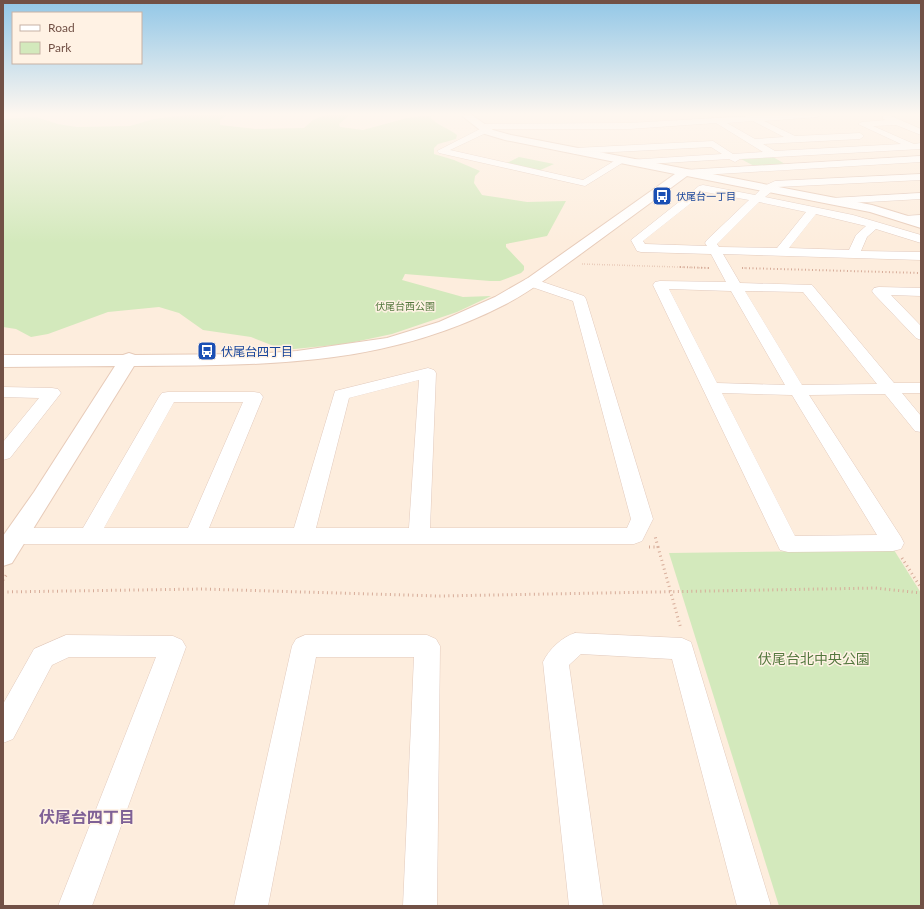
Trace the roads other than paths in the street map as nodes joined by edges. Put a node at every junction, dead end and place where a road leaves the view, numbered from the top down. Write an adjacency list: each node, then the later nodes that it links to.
1 (471, 157): 7 (street)
2 (608, 157): 7 (street)
3 (701, 157): 7 (street)
4 (733, 157): 9 (street)
5 (779, 157): 8 (street)
6 (921, 159): 8 (street)
7 (626, 161): 10 (street)
8 (793, 166): 9 (street)
9 (750, 169): 10 (street)
10 (684, 173): 12 (street); 26 (street)
11 (921, 177): 12 (street)
12 (768, 188): 14 (street); 15 (street)
13 (921, 196): 15 (street)
14 (757, 199): 16 (street); 22 (street); 22 (street)
15 (832, 201): 18 (street)
16 (813, 210): 20 (street); 23 (street)
17 (921, 218): 18 (street)
18 (905, 219): 19 (street)
19 (921, 224)
20 (873, 225): 21 (street); 24 (street)
21 (921, 239)
22 (715, 250): 23 (street); 27 (street)
23 (780, 252): 24 (street)
24 (853, 254): 25 (street)
25 (921, 256)
26 (531, 282): 30 (street); 43 (street)
27 (734, 286): 32 (street); 33 (street); 35 (street)
28 (921, 292): 29 (street)
29 (921, 334)
30 (129, 359): 31 (street); 39 (street)
31 (3, 360)
32 (711, 388): 35 (street); 35 (street)
33 (889, 388): 34 (street); 35 (street); 37 (street)
34 (921, 388)
35 (796, 390)
36 (3, 392): 38 (street)
37 (921, 427)
38 (3, 454)
39 (16, 536): 40 (street); 44 (street)
40 (88, 536): 41 (street); 41 (street)
41 (195, 536): 42 (street)
42 (303, 536): 43 (street); 43 (street)
43 (419, 536)
44 (3, 556)
45 (3, 730): 46 (street)
46 (75, 906)
47 (251, 906): 48 (street)
48 (420, 906)
49 (586, 906): 50 (street)
50 (754, 906)

